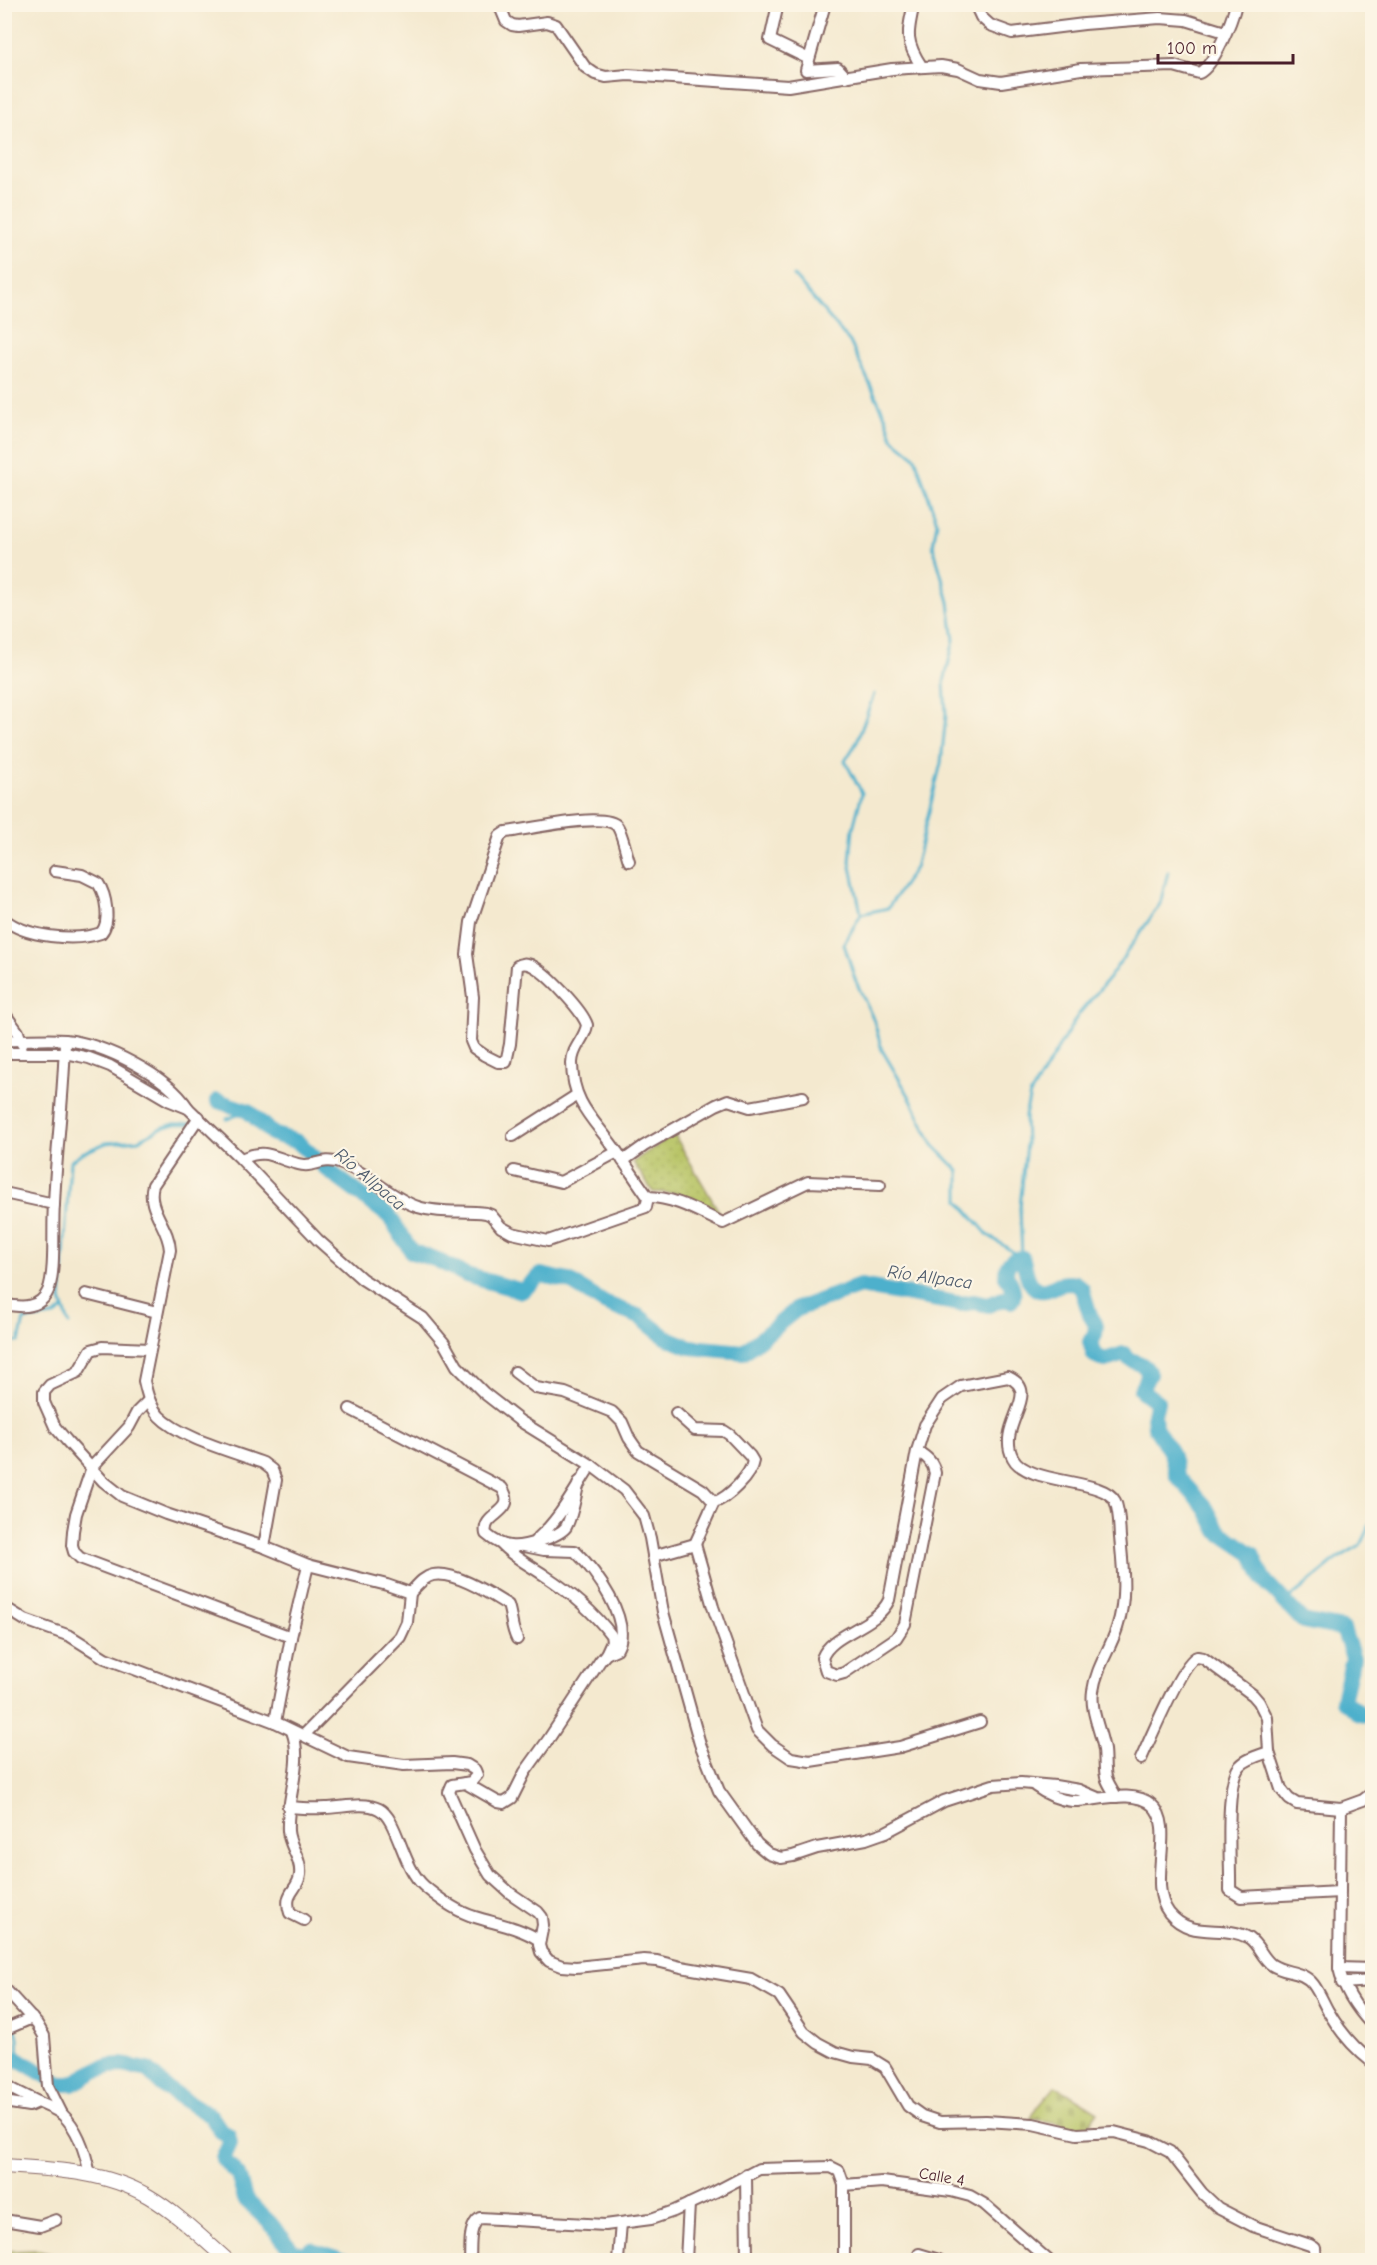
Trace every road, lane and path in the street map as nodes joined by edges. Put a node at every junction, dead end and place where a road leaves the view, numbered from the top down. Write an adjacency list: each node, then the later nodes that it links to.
1 (499, 4): 10 (street)
2 (778, 4): 8 (street)
3 (825, 4): 8 (street)
4 (914, 4): 9 (street)
5 (975, 4): 7 (street)
6 (1236, 4): 7 (street)
7 (1225, 32): 9 (street)
8 (809, 59): 10 (street)
9 (922, 67): 10 (street)
10 (846, 77)
11 (629, 861): 21 (street)
12 (55, 871): 13 (street)
13 (4, 919)
14 (6, 1019): 16 (street)
15 (4, 1040): 16 (street)
16 (22, 1040): 17 (street); 19 (street)
17 (65, 1040): 20 (street); 23 (street)
18 (4, 1053): 19 (street)
19 (23, 1053): 20 (street)
20 (65, 1053): 23 (street); 32 (street)
21 (577, 1095): 25 (street); 26 (street)
22 (803, 1097): 26 (street)
23 (188, 1108): 24 (street)
24 (199, 1117): 27 (street); 35 (street)
25 (513, 1136)
26 (620, 1156): 28 (street); 31 (street)
27 (241, 1159): 31 (street); 42 (street)
28 (514, 1171)
29 (880, 1185): 31 (street)
30 (4, 1193): 32 (street)
31 (648, 1197)
32 (54, 1204): 34 (street)
33 (86, 1294): 35 (street)
34 (4, 1304)
35 (156, 1312): 36 (street)
36 (150, 1349): 38 (street); 43 (street)
37 (515, 1372): 44 (street)
38 (149, 1400): 43 (street); 48 (street)
39 (350, 1409): 47 (street)
40 (676, 1413): 44 (street)
41 (917, 1451): 41 (street); 64 (street)
42 (591, 1465): 45 (street); 49 (street)
43 (92, 1467): 48 (street); 53 (street)
44 (714, 1502): 46 (street)
45 (529, 1544): 47 (street); 55 (street)
46 (695, 1544): 49 (street); 57 (street)
47 (502, 1545): 55 (street)
48 (264, 1547): 50 (street)
49 (654, 1556): 64 (street)
50 (308, 1565): 51 (street); 53 (street)
51 (411, 1593): 54 (street); 59 (street)
52 (4, 1607): 56 (street)
53 (291, 1637): 56 (street)
54 (518, 1639)
55 (606, 1654): 62 (street)
56 (275, 1722): 58 (street)
57 (980, 1722)
58 (292, 1731): 59 (street); 65 (street)
59 (304, 1735): 62 (street)
60 (1269, 1752): 61 (street); 66 (street); 67 (street)
61 (1141, 1759)
62 (465, 1783): 69 (street)
63 (1372, 1793): 66 (street)
64 (1116, 1797): 78 (street)
65 (288, 1807): 68 (street); 69 (street)
66 (1341, 1808): 67 (street)
67 (1340, 1892): 70 (street)
68 (304, 1920)
69 (539, 1940): 100 (street)
70 (1338, 1968): 71 (street); 73 (street)
71 (1372, 1969)
72 (1372, 1981): 73 (street)
73 (1342, 1983): 76 (street)
74 (4, 1988): 75 (street)
75 (27, 2020): 77 (street); 82 (street)
76 (1372, 2025)
77 (4, 2030)
78 (1372, 2062)
79 (4, 2083): 81 (street)
80 (4, 2102): 81 (street)
81 (38, 2102): 82 (street)
82 (62, 2114): 84 (street)
83 (4, 2166): 84 (main road)
84 (90, 2175): 92 (main road)
85 (746, 2175): 86 (street); 87 (street); 96 (street)
86 (844, 2185): 97 (street); 99 (street, Calle 4)
87 (689, 2204): 90 (street); 95 (street)
88 (4, 2220): 89 (street)
89 (56, 2220)
90 (621, 2223): 93 (street); 94 (street)
91 (919, 2254): 98 (street)
92 (227, 2260)
93 (470, 2260)
94 (618, 2260)
95 (686, 2260)
96 (747, 2260)
97 (844, 2260)
98 (939, 2260)
99 (1048, 2260)
100 (1316, 2260)

